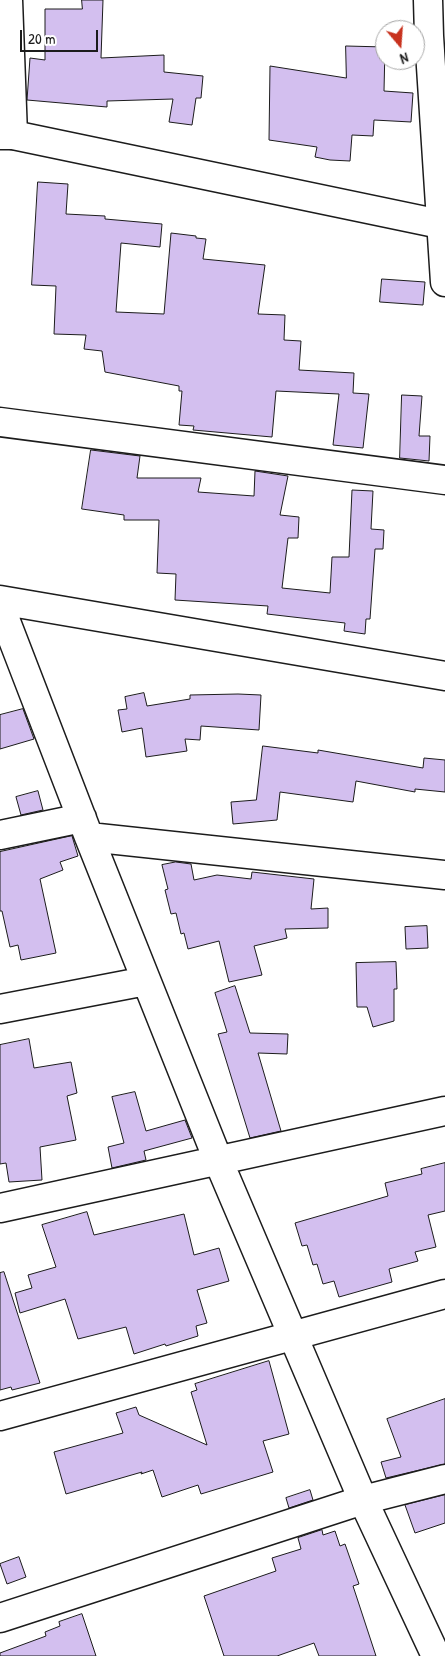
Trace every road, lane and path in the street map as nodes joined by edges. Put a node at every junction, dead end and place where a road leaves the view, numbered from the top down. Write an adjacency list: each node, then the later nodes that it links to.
1 (8, 0): 4 (street)
2 (428, 0): 3 (street)
3 (437, 36): 5 (street)
4 (6, 135): 5 (street)
5 (443, 225): 6 (street)
6 (445, 282)
7 (0, 422): 8 (street)
8 (445, 480)
9 (0, 600): 12 (street)
10 (0, 606): 11 (street)
11 (11, 664): 13 (street)
12 (445, 676)
13 (86, 828): 14 (street); 15 (street); 16 (street)
14 (0, 835)
15 (445, 875)
16 (146, 981): 17 (street); 19 (street)
17 (0, 1009)
18 (445, 1111): 19 (street)
19 (218, 1160): 20 (street); 22 (street)
20 (0, 1208)
21 (445, 1294): 22 (street)
22 (293, 1336): 23 (street); 25 (street)
23 (0, 1416)
24 (445, 1480): 25 (street)
25 (363, 1500): 26 (street); 27 (street)
26 (0, 1618)
27 (436, 1656)

